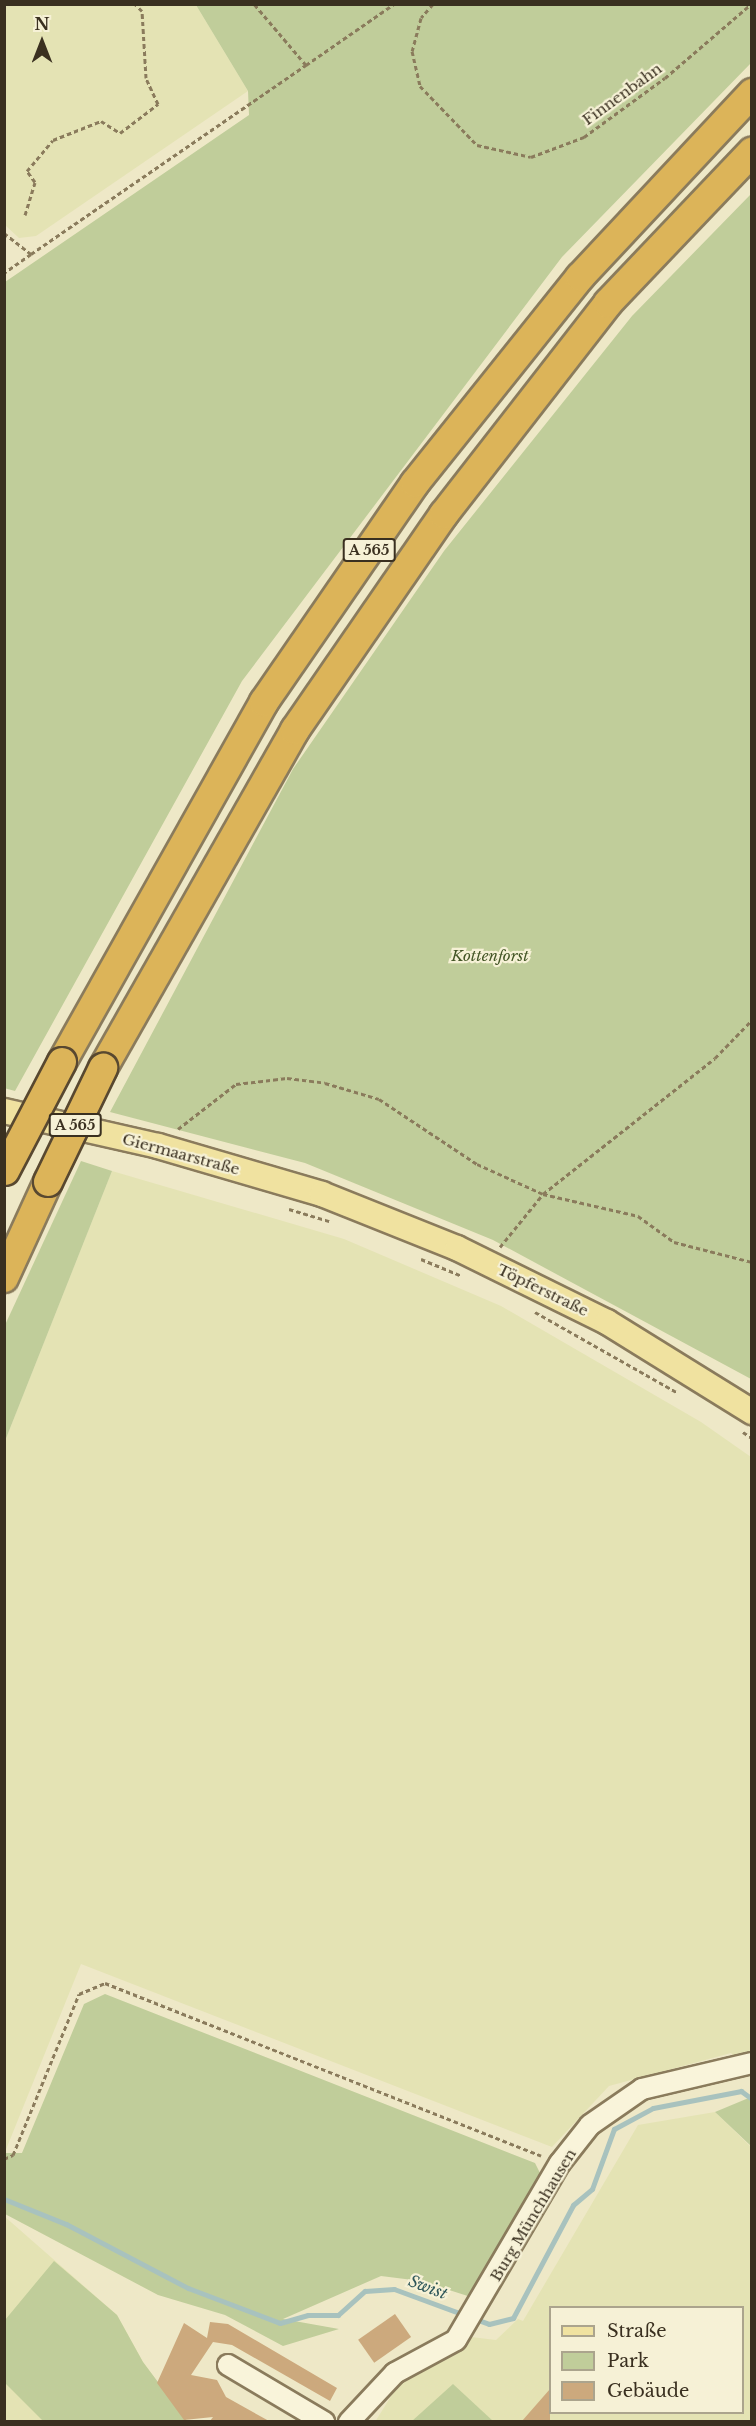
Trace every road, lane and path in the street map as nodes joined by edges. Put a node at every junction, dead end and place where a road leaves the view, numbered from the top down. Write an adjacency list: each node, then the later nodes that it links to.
1 (135, 4): 9 (path)
2 (254, 4): 6 (path)
3 (394, 4): 6 (path)
4 (433, 4): 5 (path, Finnenbahn)
5 (751, 4)
6 (306, 65): 11 (path)
7 (752, 93): 16 (highway, A 565, bridge)
8 (752, 152): 24 (highway, A 565, bridge)
9 (25, 216)
10 (4, 233): 11 (path)
11 (31, 254): 12 (path)
12 (4, 273)
13 (752, 1020): 18 (path)
14 (4, 1111): 15 (main road, Giermaarstraße)
15 (168, 1149): 17 (main road, Giermaarstraße); 18 (path)
16 (5, 1171)
17 (322, 1194): 23 (main road, Töpferstraße)
18 (543, 1194): 22 (path); 23 (path)
19 (279, 1205): 20 (path)
20 (334, 1223)
21 (420, 1258): 23 (path)
22 (752, 1262)
23 (480, 1272): 27 (main road, Töpferstraße)
24 (4, 1278)
25 (533, 1311): 26 (path)
26 (684, 1397)
27 (742, 1419): 28 (path)
28 (752, 1438)
29 (752, 2063): 31 (lane, Burg Münchhausen)
30 (4, 2159): 31 (path)
31 (560, 2163): 34 (lane, Burg Münchhausen)
32 (228, 2365): 33 (lane)
33 (324, 2421)
34 (349, 2421)

